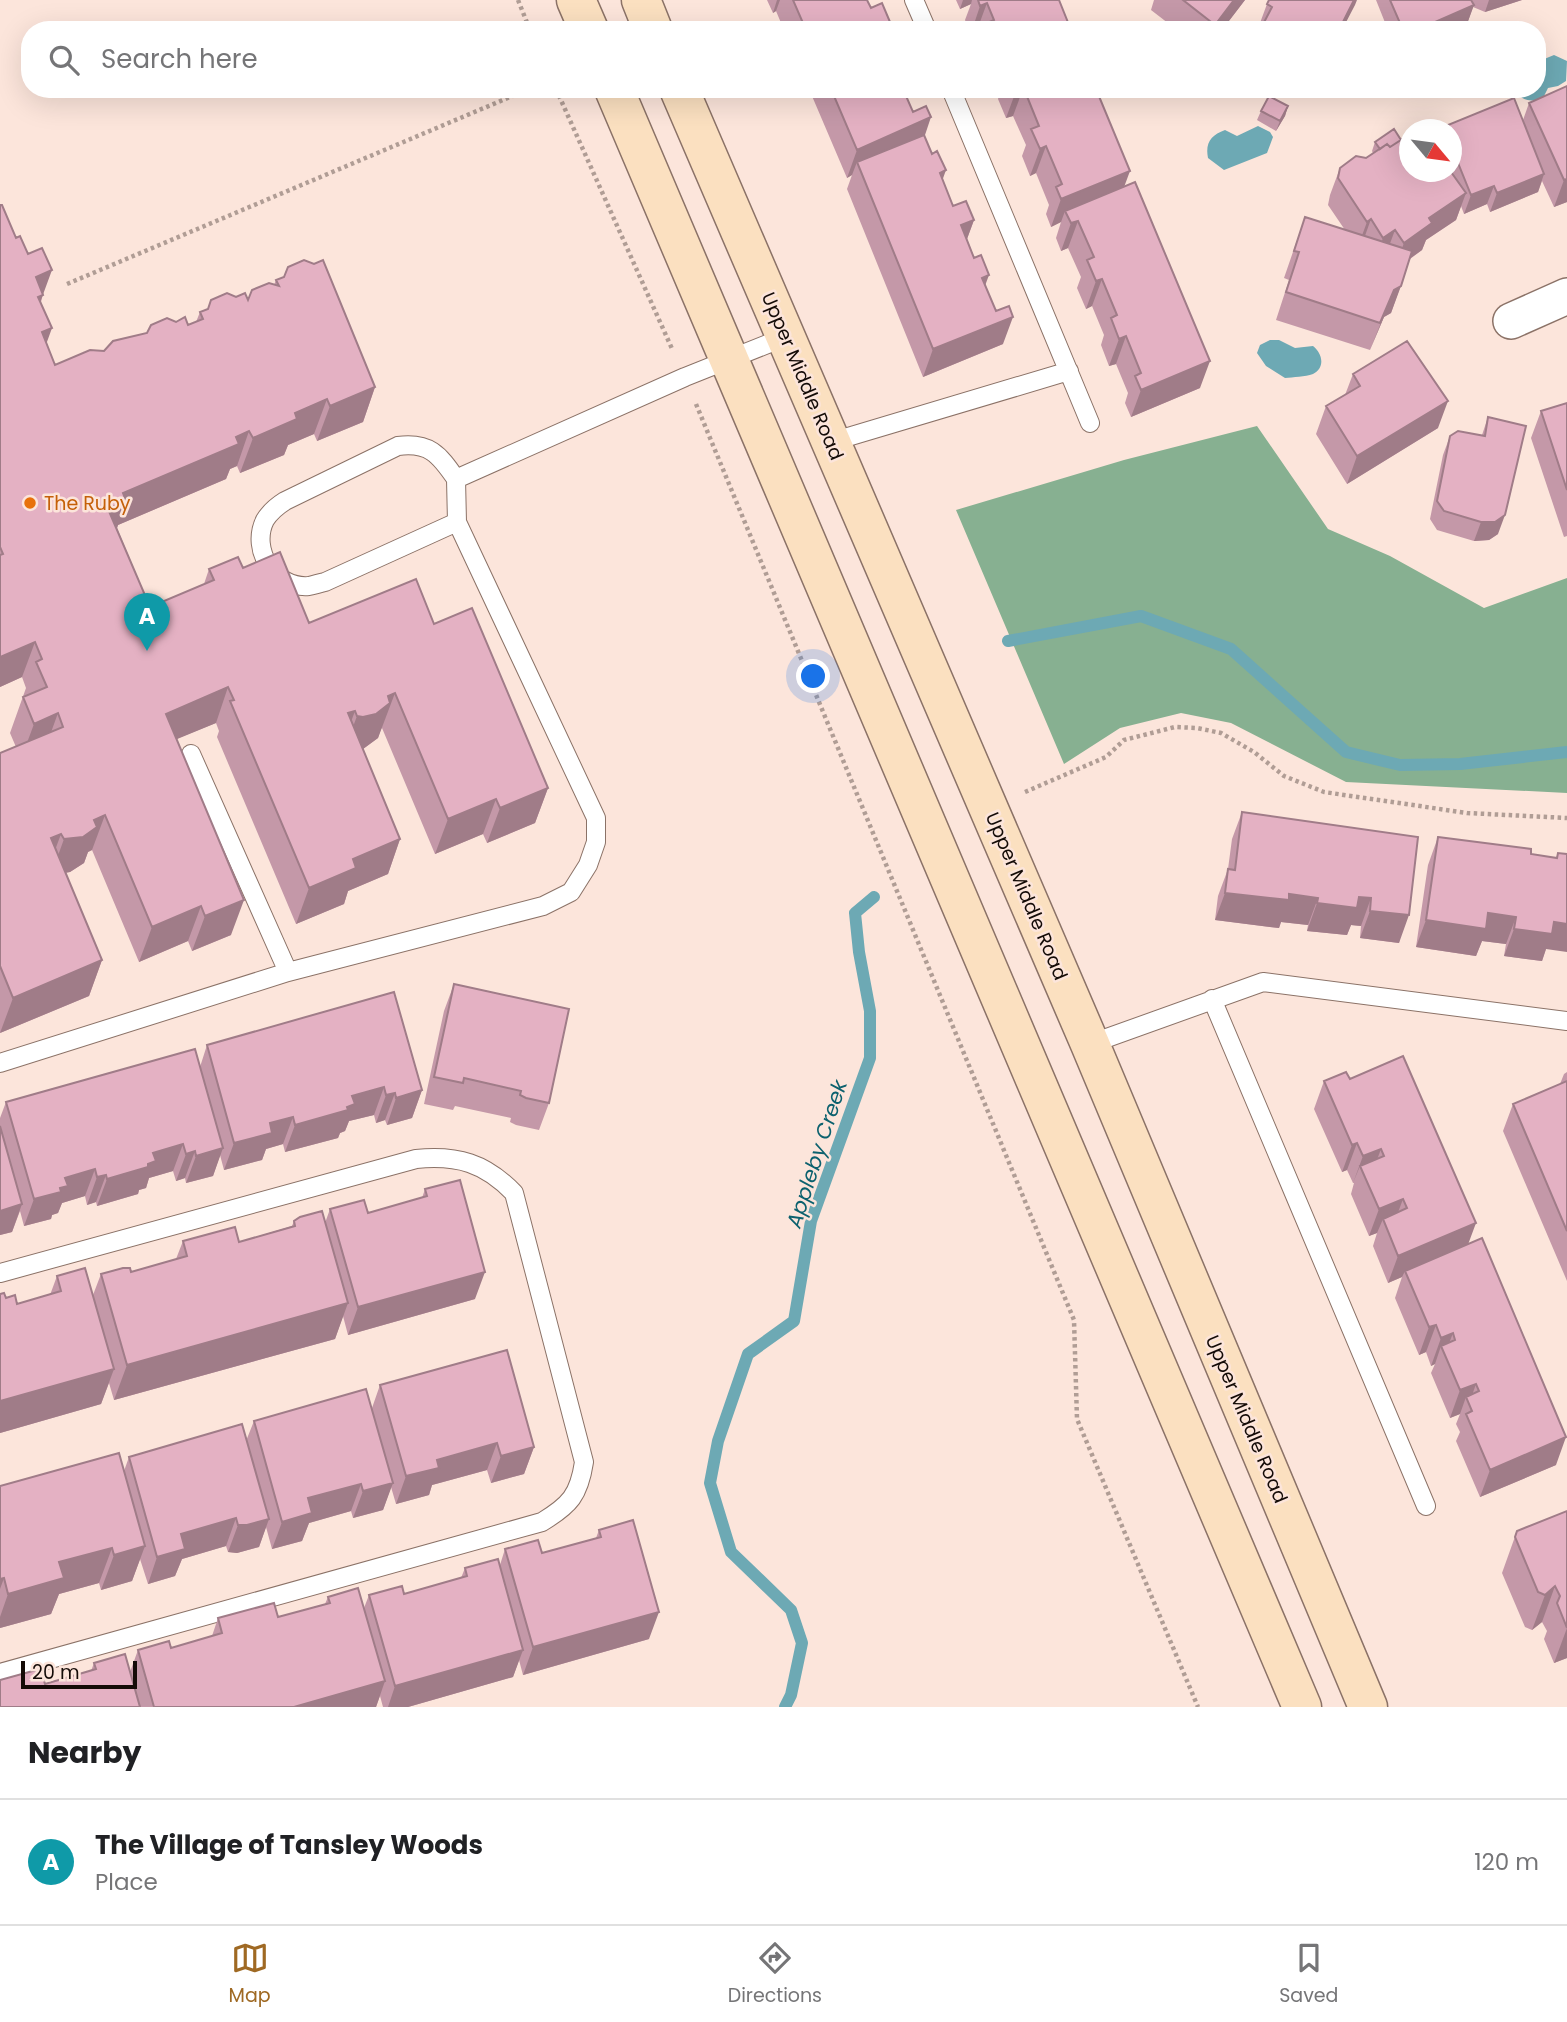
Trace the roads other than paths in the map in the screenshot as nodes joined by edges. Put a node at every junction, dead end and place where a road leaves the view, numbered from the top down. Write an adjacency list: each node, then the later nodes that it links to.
1 (576, 0): 4 (main road)
2 (641, 0): 5 (main road)
3 (914, 0): 6 (lane)
4 (585, 21)
5 (649, 21)
6 (922, 21)
7 (618, 98): 13 (main road)
8 (683, 98): 12 (main road, Upper Middle Road)
9 (955, 98): 14 (lane)
10 (1567, 296): 11 (street)
11 (1511, 321)
12 (785, 337): 13 (lane); 16 (main road, Upper Middle Road)
13 (729, 360): 17 (lane); 28 (main road)
14 (1069, 371): 15 (lane); 16 (lane)
15 (1090, 423)
16 (831, 442): 23 (main road, Upper Middle Road)
17 (456, 478): 18 (lane); 18 (lane)
18 (457, 522): 20 (lane)
19 (191, 754): 20 (lane)
20 (288, 972): 24 (lane)
21 (1212, 999): 22 (lane); 23 (lane); 26 (lane)
22 (1567, 1021)
23 (1090, 1044): 29 (main road, Upper Middle Road)
24 (0, 1063)
25 (0, 1273): 27 (lane)
26 (1426, 1506)
27 (0, 1673)
28 (1302, 1707)
29 (1368, 1707)

